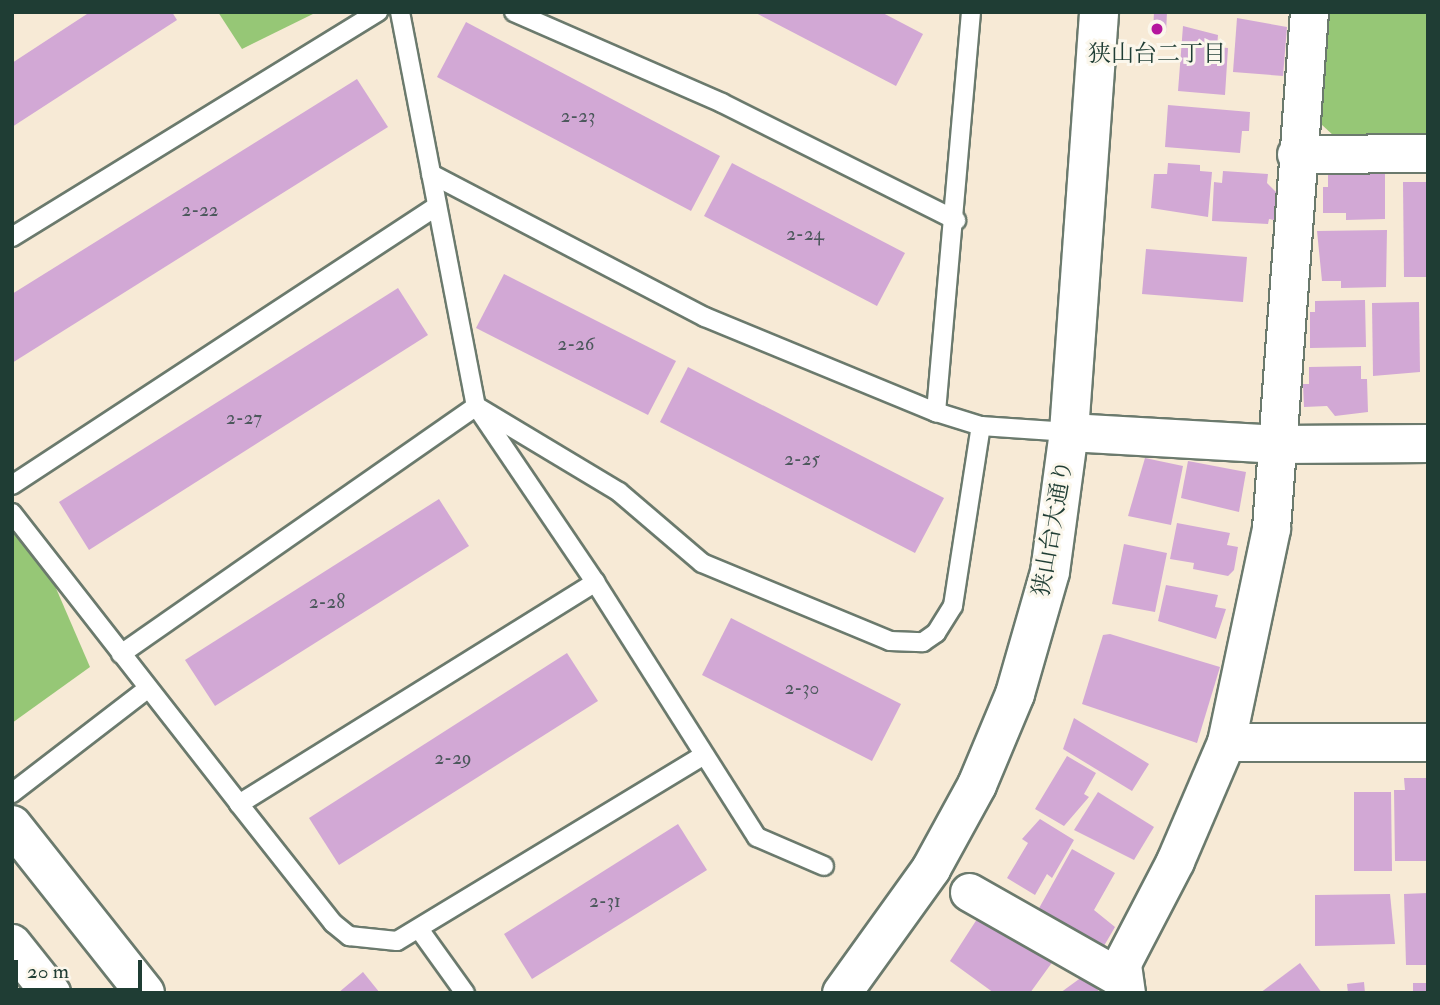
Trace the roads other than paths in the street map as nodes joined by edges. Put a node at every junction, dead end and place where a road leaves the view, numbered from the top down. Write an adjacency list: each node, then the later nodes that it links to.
1 (378, 12): 12 (lane)
2 (400, 12): 9 (lane)
3 (514, 12): 11 (lane)
4 (971, 12): 11 (lane)
5 (1099, 12): 16 (street, 狭山台大通り)
6 (1309, 12): 7 (street)
7 (1296, 153): 8 (street); 18 (street)
8 (1428, 153)
9 (431, 174): 10 (lane); 14 (lane)
10 (437, 206): 13 (lane); 19 (lane)
11 (956, 220): 14 (lane)
12 (12, 237)
13 (475, 406): 15 (lane); 21 (lane); 22 (lane)
14 (936, 412): 15 (lane)
15 (981, 426): 16 (lane)
16 (1069, 432): 18 (street); 38 (street, 狭山台大通り)
17 (1428, 443): 18 (street)
18 (1279, 444): 24 (street)
19 (12, 485)
20 (12, 513): 22 (lane)
21 (596, 582): 26 (lane); 28 (lane)
22 (121, 654): 23 (lane)
23 (147, 689): 27 (lane); 28 (lane)
24 (1226, 742): 25 (street); 34 (street)
25 (1428, 742)
26 (703, 756): 30 (lane); 32 (lane)
27 (12, 793)
28 (239, 804): 32 (lane)
29 (12, 825): 36 (street)
30 (824, 866)
31 (969, 892): 34 (street)
32 (419, 929): 37 (lane)
33 (12, 944): 35 (street)
34 (1124, 986)
35 (36, 988)
36 (145, 993)
37 (465, 993)
38 (842, 993)

